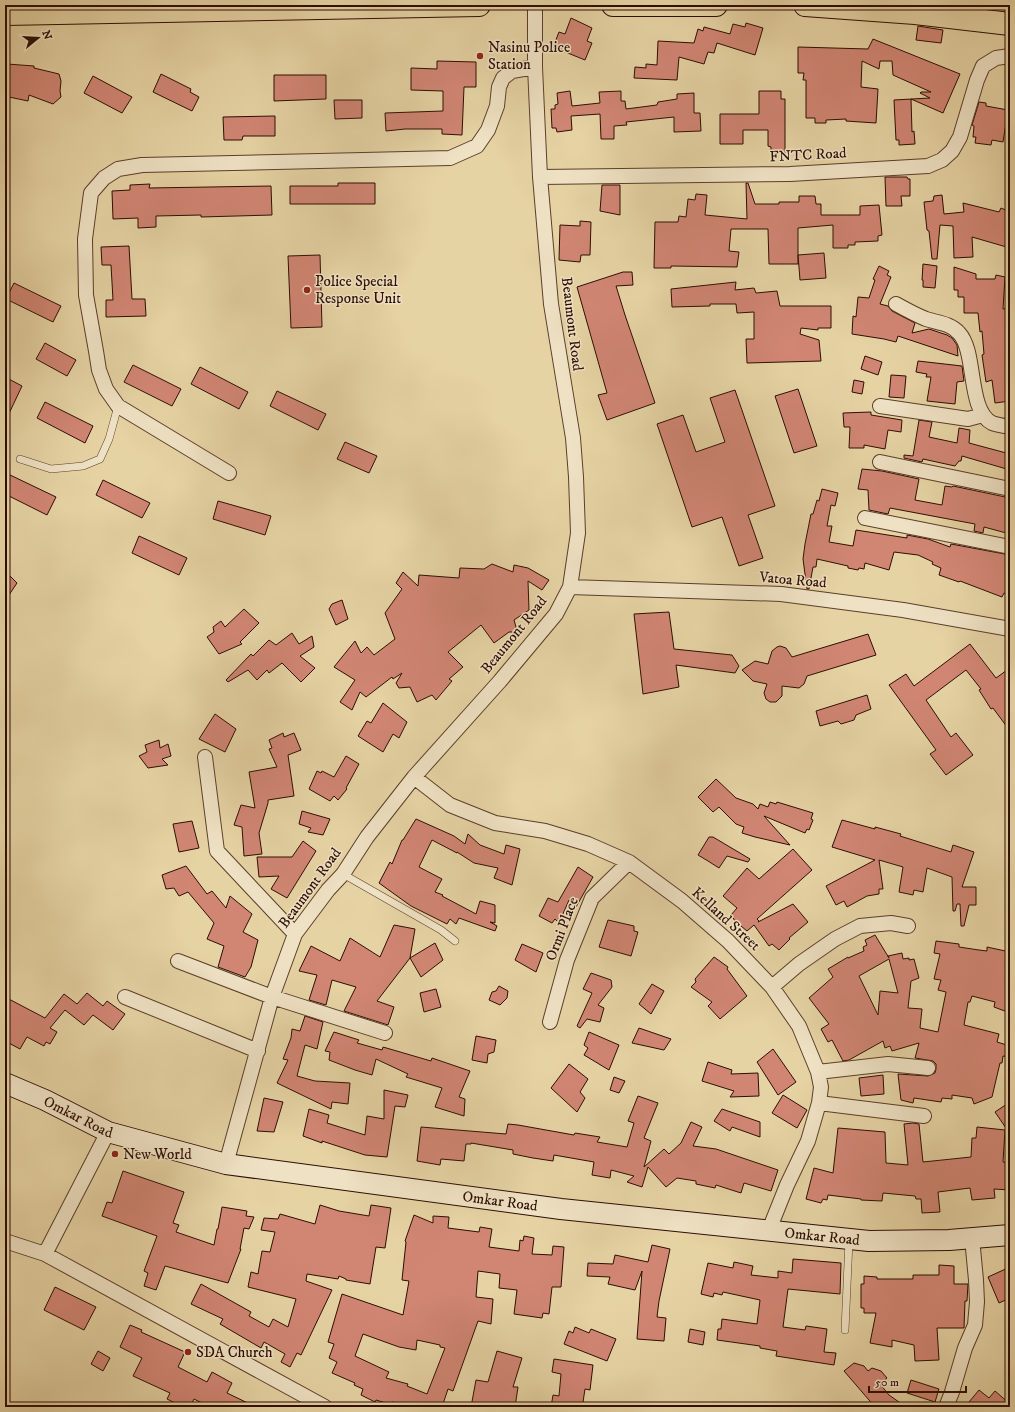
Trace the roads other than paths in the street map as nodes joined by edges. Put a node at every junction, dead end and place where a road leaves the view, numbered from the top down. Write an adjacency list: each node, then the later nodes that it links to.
1 (479, 5): 7 (highway)
2 (535, 5): 10 (street, Beaumont Road)
3 (613, 5): 4 (highway)
4 (716, 5)
5 (805, 5): 6 (highway)
6 (916, 9): 8 (highway)
7 (5, 14)
8 (1010, 24)
9 (1010, 56): 11 (street, FNTC Road)
10 (536, 67): 11 (street, Beaumont Road); 13 (street)
11 (540, 177): 23 (street, Beaumont Road)
12 (896, 304): 15 (street)
13 (118, 406): 17 (lane); 19 (street)
14 (880, 406): 15 (street)
15 (983, 415): 16 (street)
16 (1010, 427)
17 (20, 459)
18 (880, 462): 20 (street)
19 (229, 474)
20 (1010, 489)
21 (865, 518): 22 (street)
22 (1010, 548)
23 (570, 587): 24 (street, Vatoa Road); 26 (street, Beaumont Road)
24 (1010, 629)
25 (205, 757): 30 (street)
26 (414, 777): 27 (street, Kelland Street); 28 (street, Beaumont Road)
27 (629, 862): 33 (street, Kelland Street); 36 (street, Ormi Place)
28 (343, 874): 30 (street, Beaumont Road); 31 (lane)
29 (908, 926): 33 (street)
30 (295, 934): 35 (street, Beaumont Road)
31 (455, 941)
32 (178, 961): 35 (street)
33 (772, 988): 40 (street, Kelland Street)
34 (125, 997): 38 (street)
35 (272, 997): 37 (street); 38 (street, Beaumont Road)
36 (550, 1022)
37 (385, 1033)
38 (258, 1051): 45 (street, Beaumont Road)
39 (928, 1068): 40 (street)
40 (818, 1072): 42 (street, Kelland Street)
41 (5, 1083): 44 (street, Omkar Road)
42 (819, 1103): 43 (street); 46 (street, Kelland Street)
43 (924, 1116)
44 (108, 1132): 45 (street, Omkar Road); 51 (street)
45 (226, 1164): 46 (street, Omkar Road)
46 (768, 1230): 48 (street, Omkar Road)
47 (1010, 1235): 49 (street, Omkar Road)
48 (850, 1238): 49 (street, Omkar Road); 52 (lane)
49 (972, 1238): 54 (street)
50 (5, 1241): 51 (street)
51 (45, 1254): 53 (street)
52 (845, 1330)
53 (325, 1407)
54 (946, 1407)

